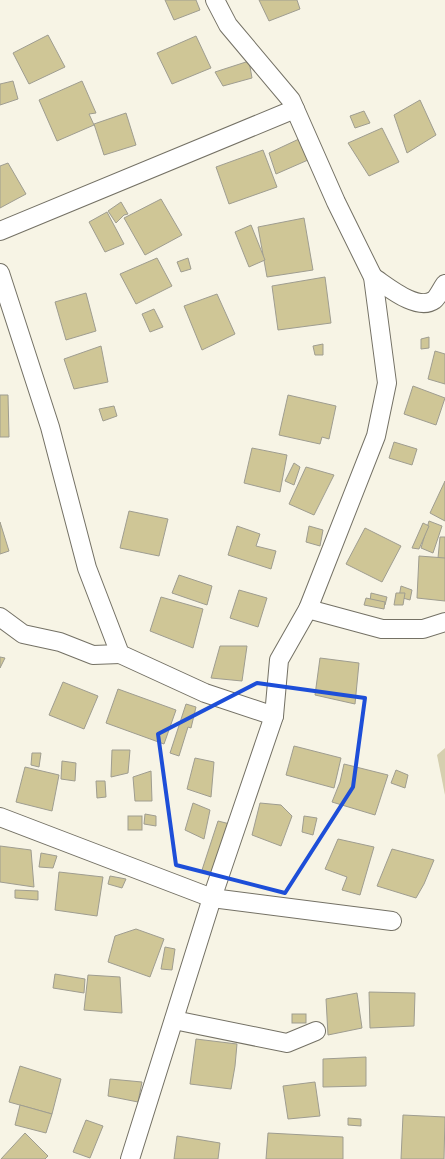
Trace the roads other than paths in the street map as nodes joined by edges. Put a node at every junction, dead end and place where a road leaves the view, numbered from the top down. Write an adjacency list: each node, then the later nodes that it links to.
1 (215, 0): 2 (street)
2 (294, 109): 3 (street); 5 (street)
3 (0, 231)
4 (0, 273): 12 (street)
5 (373, 277): 6 (street); 7 (street)
6 (445, 284)
7 (308, 609): 9 (street); 13 (street)
8 (0, 617): 11 (street)
9 (445, 622)
10 (0, 629): 11 (street)
11 (23, 634): 12 (street)
12 (120, 654): 13 (street)
13 (274, 716): 15 (street)
14 (0, 817): 15 (street)
15 (212, 898): 16 (street); 17 (street)
16 (392, 921)
17 (174, 1020): 18 (street); 19 (street)
18 (316, 1031)
19 (130, 1159)

